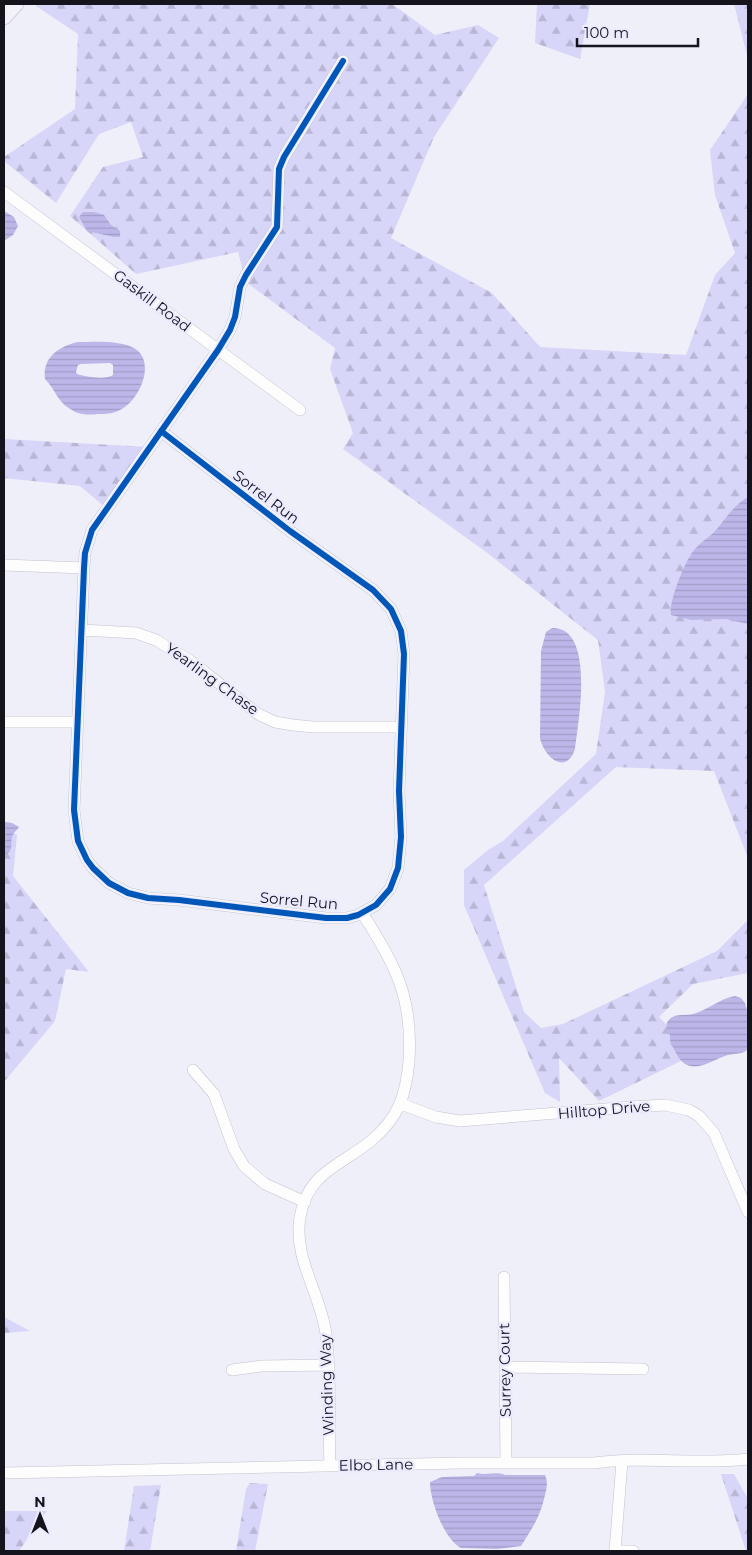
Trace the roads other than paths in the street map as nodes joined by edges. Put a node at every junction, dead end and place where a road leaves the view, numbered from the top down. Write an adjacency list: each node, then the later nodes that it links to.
1 (16, 4): 2 (main road)
2 (4, 17)
3 (343, 61): 5 (street, Sorrel Run)
4 (4, 192): 5 (street, Gaskill Road)
5 (218, 350): 6 (street, Gaskill Road); 7 (street, Sorrel Run)
6 (300, 410)
7 (160, 431): 9 (street, Sorrel Run); 13 (street, Sorrel Run)
8 (4, 565): 9 (street)
9 (84, 568): 10 (street, Sorrel Run)
10 (82, 630): 12 (street, Sorrel Run); 13 (street, Yearling Chase)
11 (4, 722): 12 (street)
12 (77, 722): 14 (street, Sorrel Run)
13 (402, 727): 14 (street, Sorrel Run)
14 (362, 913): 16 (street, Winding Way)
15 (193, 1070): 17 (street)
16 (401, 1104): 17 (street, Winding Way); 18 (street, Hilltop Drive)
17 (305, 1202): 20 (street, Winding Way)
18 (748, 1212)
19 (504, 1276): 21 (street, Surrey Court)
20 (328, 1365): 23 (street); 27 (street, Winding Way)
21 (505, 1367): 22 (street); 26 (street, Surrey Court)
22 (643, 1369)
23 (232, 1370)
24 (748, 1459): 25 (street, Elbo Lane)
25 (622, 1461): 26 (street, Elbo Lane); 29 (street)
26 (506, 1463): 27 (street, Elbo Lane)
27 (330, 1466): 28 (street, Elbo Lane)
28 (4, 1473)
29 (615, 1551): 30 (street)
30 (633, 1551)

